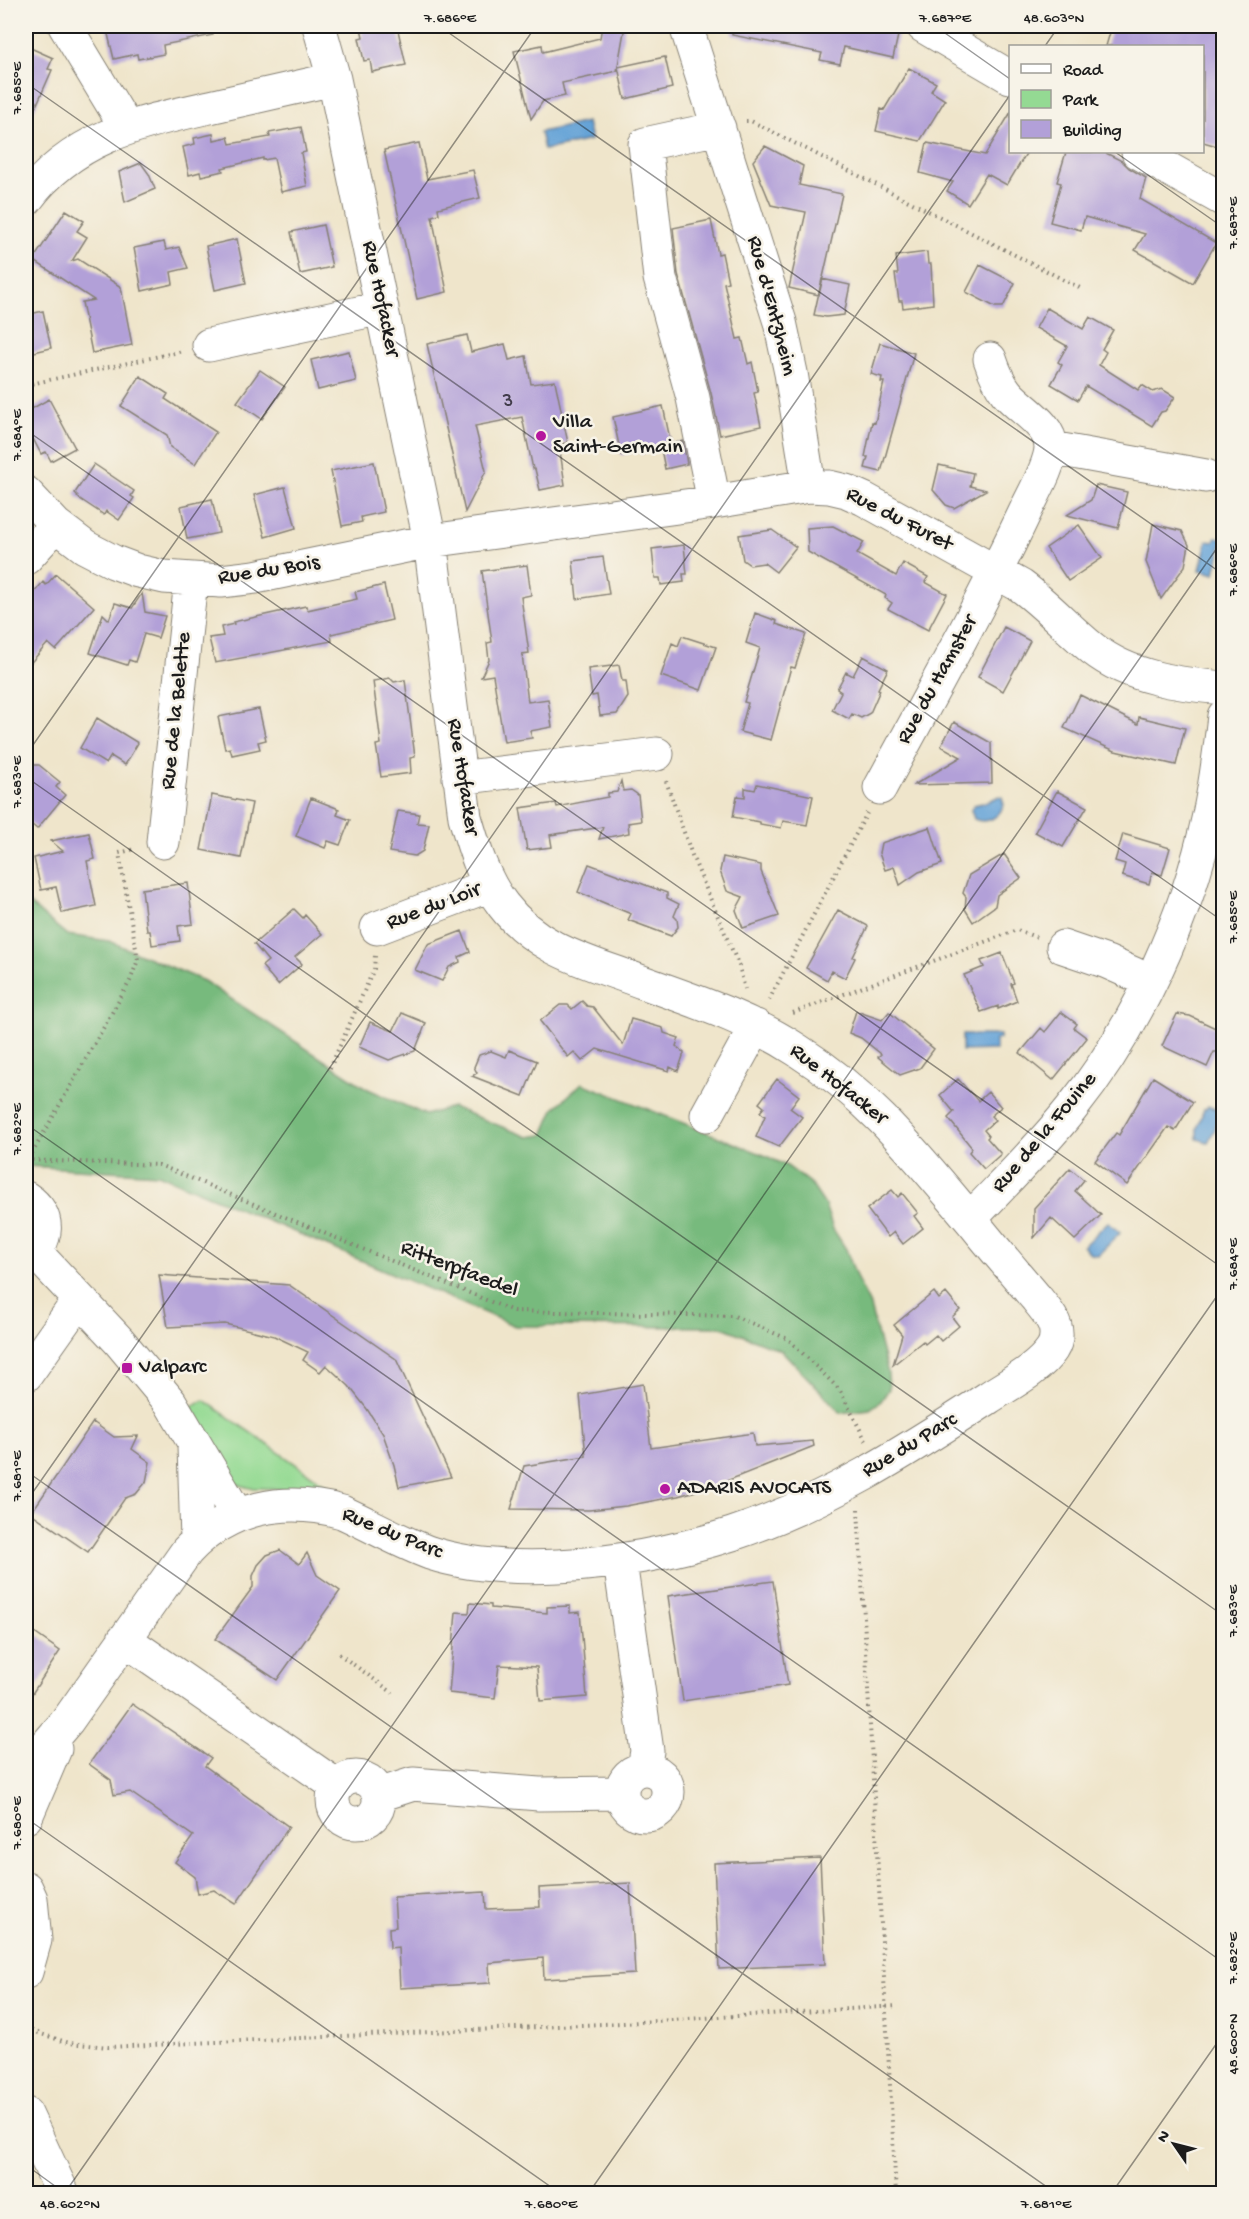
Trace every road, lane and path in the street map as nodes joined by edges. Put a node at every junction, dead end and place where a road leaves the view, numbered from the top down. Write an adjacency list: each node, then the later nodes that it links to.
1 (65, 26): 7 (street)
2 (319, 26): 6 (street, Rue Hofacker)
3 (686, 26): 8 (street, Rue d'Entzheim)
4 (924, 26): 5 (street)
5 (1009, 76)
6 (334, 79): 7 (street); 13 (street, Rue Hofacker)
7 (126, 127): 10 (street)
8 (719, 128): 12 (path); 19 (street, Rue d'Entzheim); 21 (street)
9 (1140, 153): 11 (street)
10 (26, 200)
11 (1224, 200)
12 (1082, 289)
13 (382, 308): 14 (street); 23 (street, Rue Hofacker)
14 (209, 345): 16 (path)
15 (990, 359): 17 (street)
16 (26, 385)
17 (1051, 448): 18 (street); 25 (street, Rue du Hamster)
18 (1206, 476)
19 (809, 486): 21 (street, Rue du Furet); 25 (street, Rue du Furet)
20 (26, 493): 22 (street, Rue du Bois)
21 (714, 502): 23 (street, Rue du Furet)
22 (56, 525): 24 (street); 26 (street, Rue du Bois)
23 (430, 541): 26 (street, Rue du Bois); 30 (street, Rue Hofacker)
24 (26, 558)
25 (997, 572): 27 (street, Rue du Furet); 31 (street, Rue du Hamster)
26 (191, 580): 32 (street, Rue de la Belette)
27 (1224, 688)
28 (1224, 717): 36 (street, Rue de la Fouine)
29 (657, 754): 30 (street); 37 (path)
30 (459, 778): 33 (street, Rue Hofacker)
31 (880, 788): 37 (path)
32 (163, 842): 40 (path)
33 (490, 885): 34 (street, Rue du Loir); 37 (street, Rue Hofacker)
34 (377, 928): 38 (path)
35 (1063, 947): 36 (street); 37 (path)
36 (1150, 981): 42 (street, Rue de la Fouine)
37 (756, 1026): 39 (street); 42 (street, Rue Hofacker)
38 (330, 1068)
39 (706, 1115)
40 (27, 1160): 47 (path, Ritterpfaedel)
41 (26, 1198): 43 (street)
42 (970, 1220): 45 (street, Rue Hofacker)
43 (30, 1256): 44 (street)
44 (79, 1300): 46 (street); 48 (street)
45 (1051, 1317): 49 (street, Rue du Parc)
46 (26, 1375)
47 (866, 1442)
48 (194, 1444): 50 (street); 51 (street)
49 (856, 1478): 52 (street, Rue du Parc); 64 (path)
50 (237, 1515): 51 (street, Rue du Parc); 52 (street, Rue du Parc)
51 (197, 1540): 53 (street, Rue du Parc)
52 (621, 1562): 58 (street)
53 (124, 1639): 56 (street, Rue du Parc); 59 (street)
54 (339, 1654): 55 (path)
55 (393, 1693)
56 (69, 1720): 57 (street, Rue du Parc); 60 (street, Rue du Parc)
57 (26, 1768)
58 (644, 1768): 59 (street); 59 (street)
59 (622, 1793)
60 (26, 1817)
61 (26, 1888): 62 (street)
62 (26, 1972)
63 (897, 2006): 64 (path)
64 (885, 2007): 65 (path); 70 (path)
65 (26, 2029)
66 (26, 2114): 69 (street)
67 (26, 2162): 68 (street)
68 (48, 2193)
69 (63, 2193)
70 (896, 2193)

